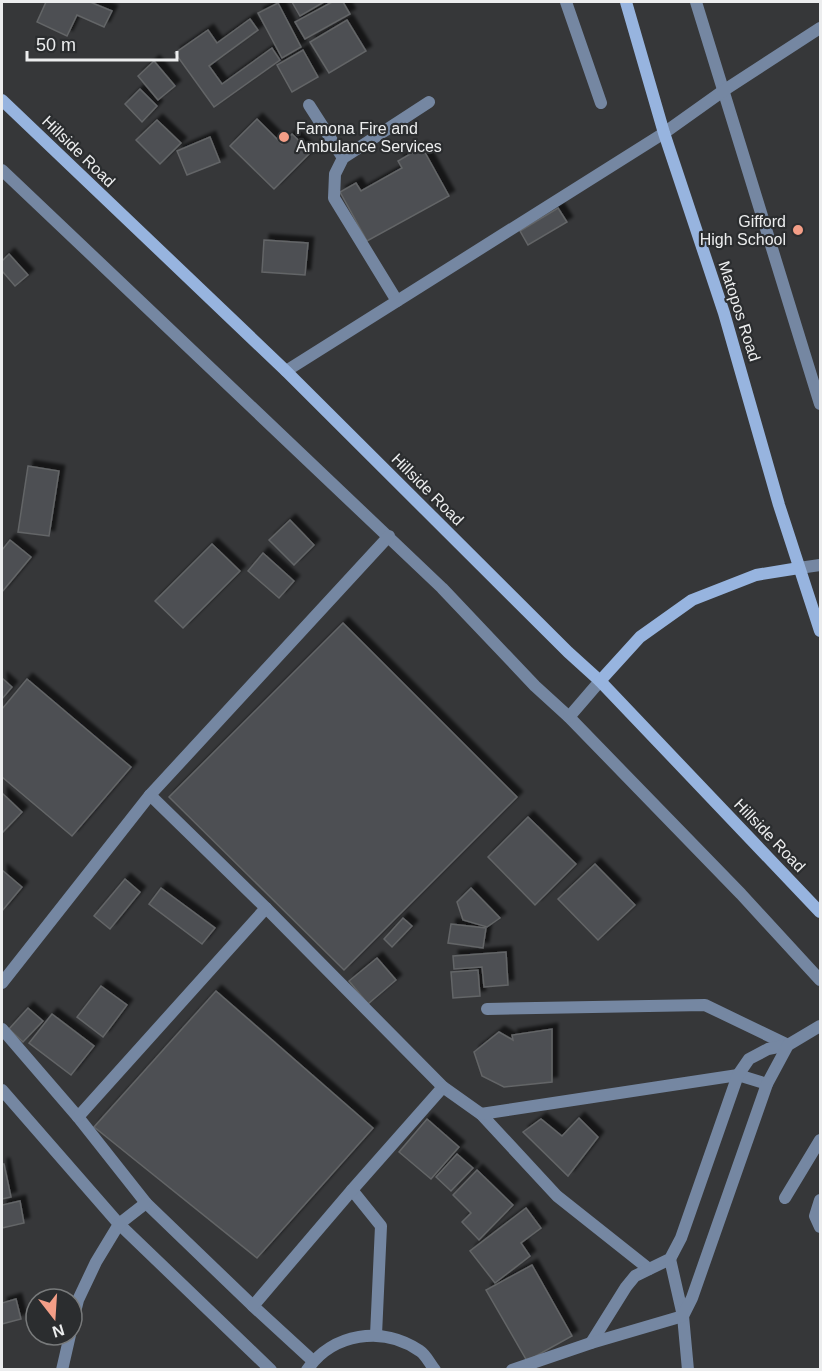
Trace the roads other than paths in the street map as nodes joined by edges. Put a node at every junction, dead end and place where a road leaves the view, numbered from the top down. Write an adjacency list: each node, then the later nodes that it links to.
1 (566, 2): 8 (street)
2 (626, 2): 10 (street, Matopos Road)
3 (696, 2): 5 (street)
4 (820, 28): 5 (street)
5 (723, 90): 10 (street); 15 (street)
6 (2, 100): 14 (street, Hillside Road)
7 (429, 102): 11 (street)
8 (601, 103)
9 (309, 105): 11 (street)
10 (664, 133): 13 (street); 18 (street, Matopos Road)
11 (343, 158): 13 (street)
12 (2, 170): 16 (street)
13 (397, 301): 14 (street)
14 (286, 371): 20 (street, Hillside Road)
15 (820, 404)
16 (388, 536): 21 (street); 22 (street)
17 (820, 565): 18 (street)
18 (800, 568): 19 (street, Matopos Road); 20 (street)
19 (820, 630)
20 (600, 681): 21 (street); 24 (street, Hillside Road)
21 (569, 717): 25 (street)
22 (150, 795): 23 (street); 26 (street)
23 (266, 908): 33 (street); 36 (street)
24 (820, 912)
25 (820, 980)
26 (2, 983)
27 (488, 1009): 30 (street)
28 (820, 1026): 30 (street)
29 (2, 1029): 36 (street)
30 (788, 1045): 31 (street); 32 (street)
31 (738, 1075): 32 (street); 35 (street); 44 (street)
32 (767, 1084): 48 (street)
33 (443, 1087): 35 (street); 38 (street)
34 (2, 1090): 42 (street)
35 (481, 1114): 45 (street)
36 (78, 1117): 41 (street)
37 (820, 1140): 39 (street)
38 (352, 1190): 47 (street); 49 (street)
39 (785, 1198)
40 (820, 1200): 43 (street)
41 (146, 1203): 42 (street); 47 (street)
42 (119, 1224): 46 (street); 54 (street)
43 (820, 1227)
44 (670, 1259): 45 (street); 48 (street)
45 (648, 1269): 50 (street)
46 (84, 1287)
47 (253, 1306): 52 (street)
48 (683, 1316): 50 (street); 57 (street)
49 (376, 1335): 52 (street); 55 (street)
50 (591, 1343): 56 (street)
51 (67, 1347): 53 (street)
52 (310, 1365)
53 (62, 1370)
54 (271, 1370)
55 (435, 1370)
56 (512, 1370)
57 (688, 1370)

